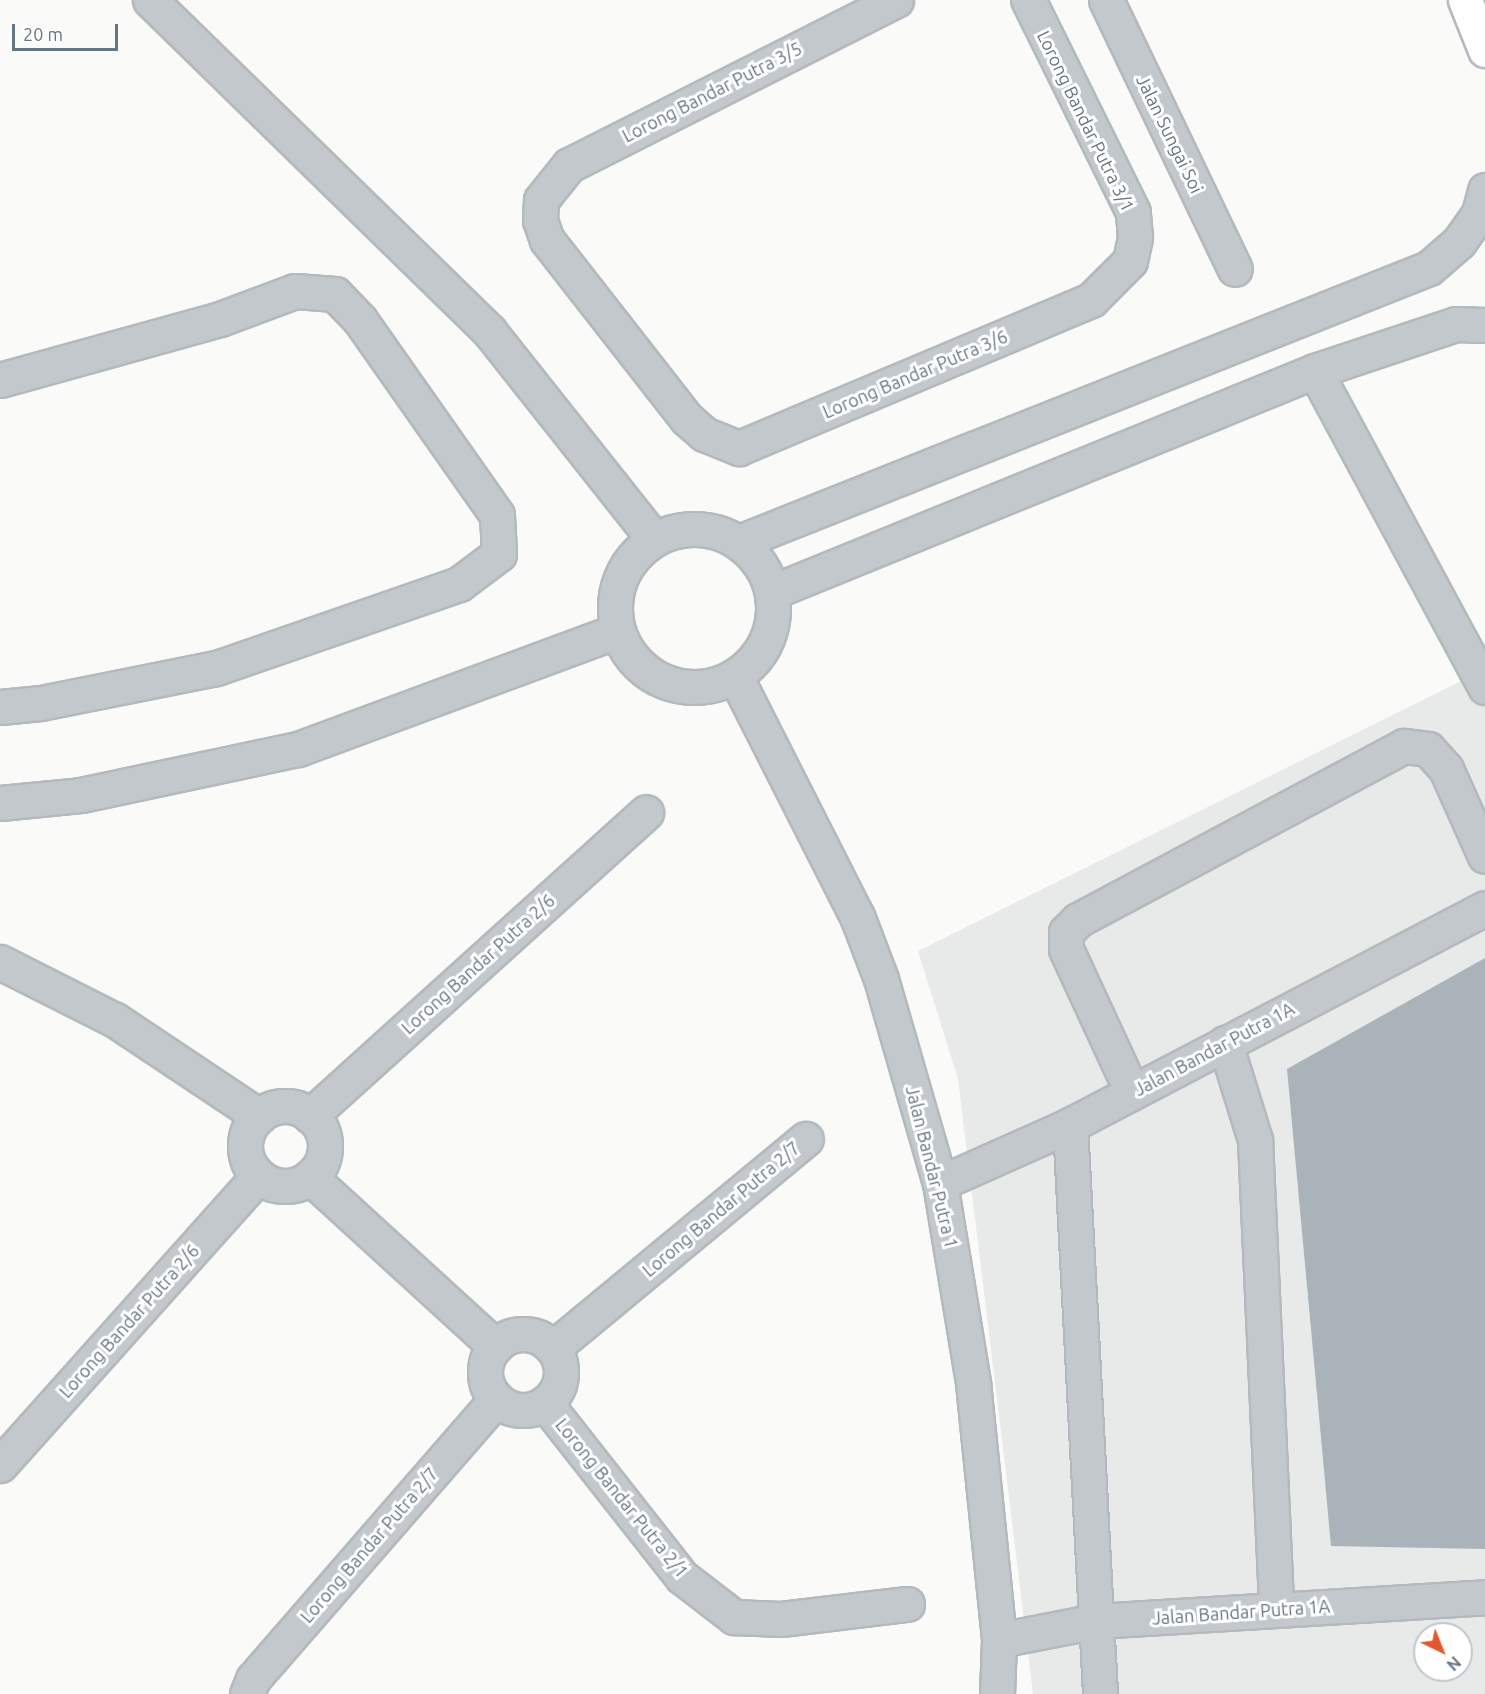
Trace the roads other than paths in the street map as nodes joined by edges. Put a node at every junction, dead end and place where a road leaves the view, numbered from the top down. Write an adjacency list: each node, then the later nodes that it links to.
1 (150, 0): 14 (street)
2 (896, 0): 13 (street, Lorong Bandar Putra 3/5)
3 (1028, 0): 9 (street, Lorong Bandar Putra 3/1)
4 (1106, 0): 8 (street, Jalan Sungai Soi)
5 (1465, 0): 6 (highway)
6 (1485, 50)
7 (1485, 190): 15 (street)
8 (1235, 269)
9 (1091, 300): 13 (street, Lorong Bandar Putra 3/6)
10 (1485, 325): 11 (street)
11 (1315, 371): 16 (street); 19 (street)
12 (0, 380): 20 (street)
13 (739, 448)
14 (654, 539): 15 (street); 17 (street)
15 (739, 542): 16 (street)
16 (772, 592): 18 (street)
17 (617, 631): 18 (street); 21 (street)
18 (735, 676): 34 (street, Jalan Bandar Putra 1)
19 (1485, 687)
20 (0, 707)
21 (0, 803)
22 (646, 812): 29 (street, Lorong Bandar Putra 2/6)
23 (1485, 856): 27 (street)
24 (1485, 909): 26 (street, Jalan Bandar Putra 1A)
25 (0, 962): 28 (street)
26 (1225, 1043): 27 (street, Jalan Bandar Putra 1A); 42 (street)
27 (1132, 1092): 30 (street, Jalan Bandar Putra 1A)
28 (259, 1116): 29 (street); 32 (street)
29 (310, 1116): 33 (street)
30 (1070, 1125): 34 (street, Jalan Bandar Putra 1A); 43 (street)
31 (806, 1139): 36 (street, Lorong Bandar Putra 2/7)
32 (258, 1176): 33 (street); 39 (street, Lorong Bandar Putra 2/6)
33 (310, 1177): 35 (street)
34 (940, 1183): 44 (street, Jalan Bandar Putra 1)
35 (495, 1346): 36 (street); 37 (street)
36 (553, 1348): 38 (street)
37 (496, 1399): 38 (street); 45 (street, Lorong Bandar Putra 2/7)
38 (545, 1403): 41 (street, Lorong Bandar Putra 2/1)
39 (0, 1465)
40 (1485, 1597): 42 (street, Jalan Bandar Putra 1A)
41 (907, 1604)
42 (1276, 1610): 43 (street, Jalan Bandar Putra 1A)
43 (1096, 1622): 44 (street, Jalan Bandar Putra 1A); 47 (street)
44 (999, 1640): 46 (street, Jalan Bandar Putra 1)
45 (247, 1694)
46 (997, 1694)
47 (1100, 1694)

